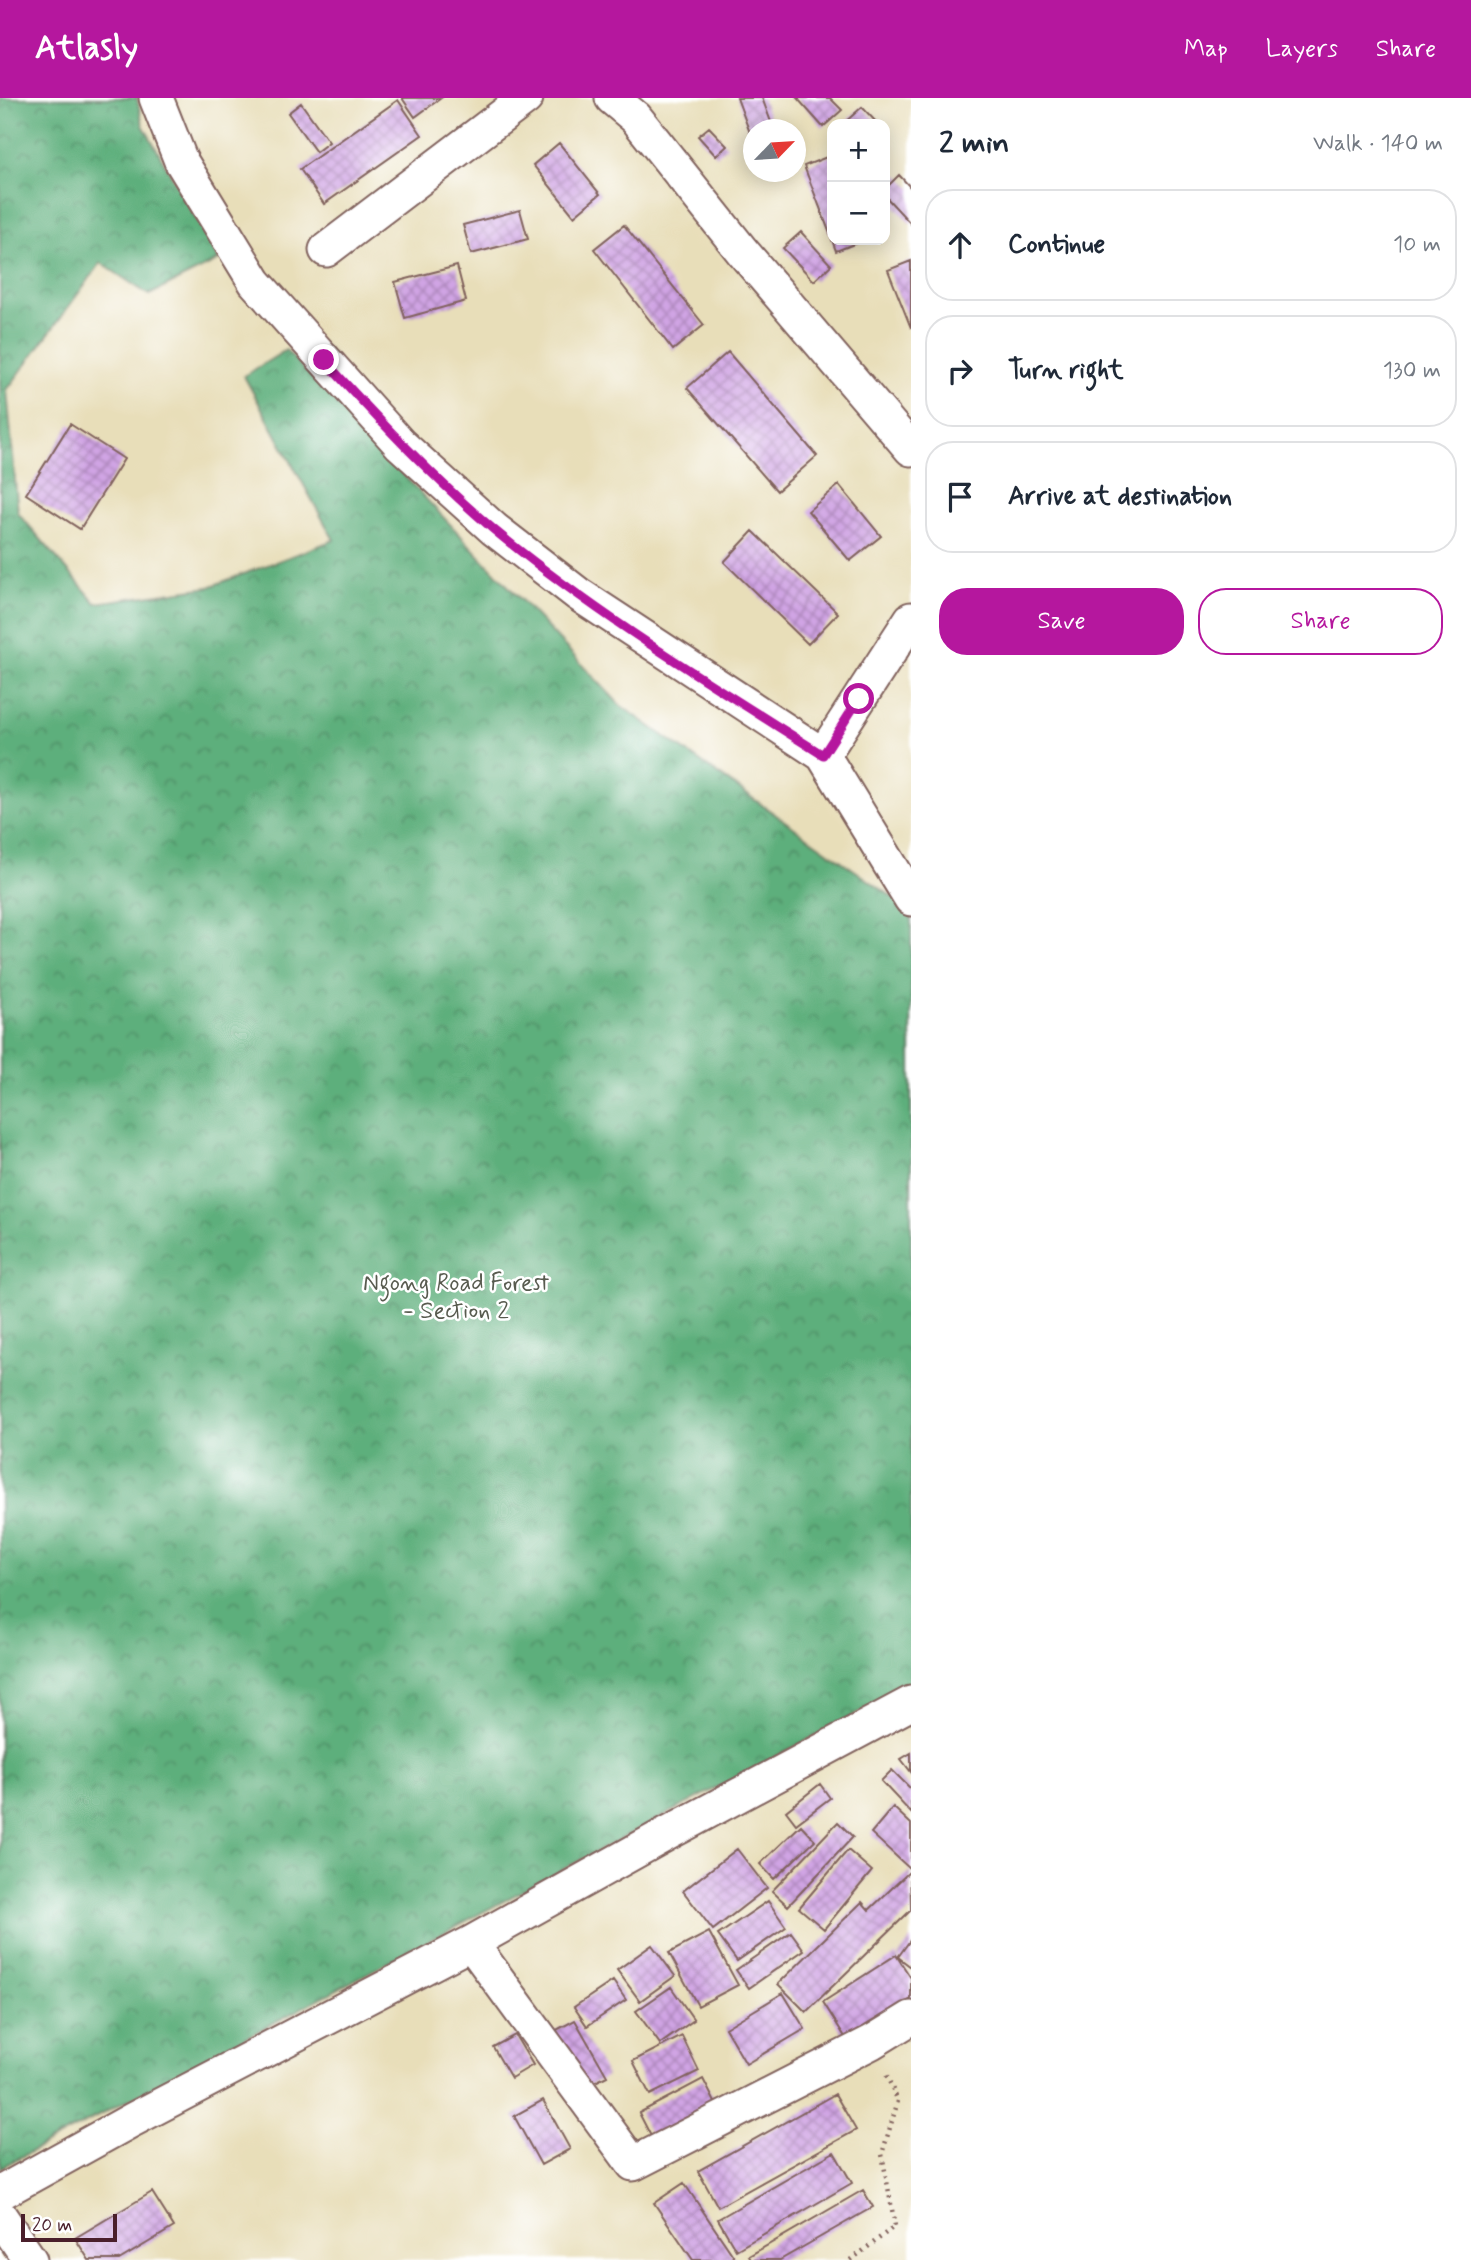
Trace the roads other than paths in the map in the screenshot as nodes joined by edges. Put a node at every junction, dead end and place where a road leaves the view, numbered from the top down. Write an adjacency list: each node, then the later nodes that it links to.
1 (156, 98): 7 (street)
2 (526, 98): 4 (street)
3 (612, 98): 5 (street)
4 (326, 250)
5 (911, 449)
6 (911, 619): 7 (street)
7 (823, 755): 8 (street)
8 (911, 899)
9 (911, 1703): 10 (street)
10 (471, 1944): 11 (street); 12 (street)
11 (911, 2018)
12 (0, 2193)
13 (0, 2216): 14 (street)
14 (30, 2260)

